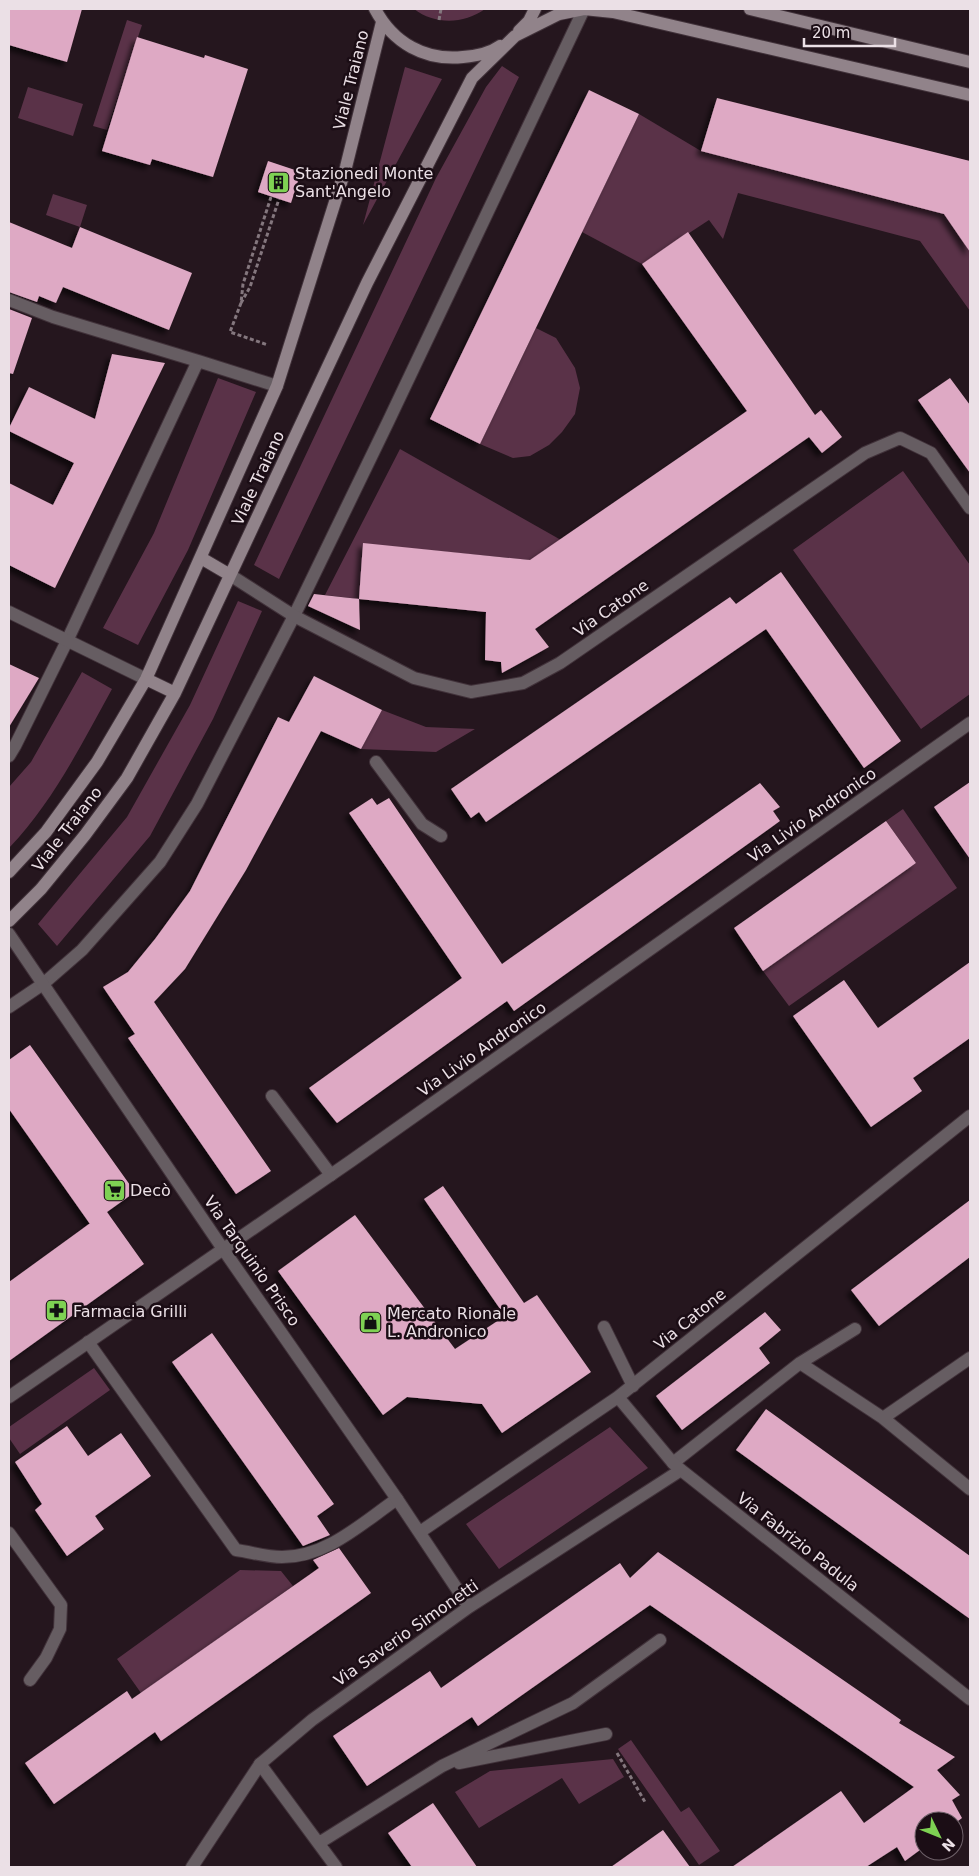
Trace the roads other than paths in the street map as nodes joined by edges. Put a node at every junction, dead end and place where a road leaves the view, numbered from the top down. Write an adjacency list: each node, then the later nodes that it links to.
1 (374, 9): 5 (main road)
2 (535, 9): 6 (main road)
3 (584, 9): 6 (main road); 8 (main road); 16 (street)
4 (750, 9): 7 (main road)
5 (382, 22): 6 (main road); 11 (main road, Viale Traiano)
6 (515, 36): 14 (main road, Viale Traiano)
7 (970, 62)
8 (970, 95)
9 (9, 300): 10 (street)
10 (198, 361): 11 (street); 17 (street)
11 (277, 386): 13 (main road, Viale Traiano)
12 (970, 508): 16 (street, Via Catone)
13 (200, 558): 14 (main road); 18 (main road, Viale Traiano)
14 (230, 575): 16 (street, Via Catone); 19 (main road, Viale Traiano)
15 (9, 612): 17 (street)
16 (294, 616): 27 (street)
17 (68, 641): 18 (street); 21 (street)
18 (146, 679): 19 (main road); 24 (main road, Viale Traiano)
19 (175, 693): 25 (main road, Viale Traiano)
20 (970, 723): 31 (street, Via Livio Andronico)
21 (9, 756)
22 (376, 762): 23 (street)
23 (441, 836)
24 (9, 872)
25 (9, 921)
26 (9, 934): 27 (street, Via Tarquinio Prisco)
27 (43, 984): 28 (street); 32 (street, Via Tarquinio Prisco)
28 (9, 1007)
29 (272, 1096): 31 (street)
30 (970, 1116): 38 (street, Via Catone)
31 (331, 1176): 32 (street, Via Livio Andronico)
32 (223, 1249): 35 (street, Via Livio Andronico); 44 (street, Via Tarquinio Prisco)
33 (604, 1327): 38 (street)
34 (855, 1329): 37 (street, Via Saverio Simonetti)
35 (88, 1342): 39 (street, Via Livio Andronico); 44 (street)
36 (970, 1358): 41 (street)
37 (800, 1362): 41 (street); 42 (street, Via Saverio Simonetti)
38 (633, 1386): 40 (street, Via Catone)
39 (9, 1397)
40 (618, 1397): 42 (street, Via Fabrizio Padula); 45 (street, Via Catone)
41 (883, 1418): 43 (street)
42 (677, 1467): 47 (street, Via Saverio Simonetti); 50 (street, Via Fabrizio Padula)
43 (970, 1488)
44 (397, 1499): 45 (street, Via Tarquinio Prisco)
45 (420, 1532): 47 (street, Via Tarquinio Prisco)
46 (9, 1533): 49 (street)
47 (469, 1607): 52 (street, Via Saverio Simonetti)
48 (660, 1640): 53 (street)
49 (30, 1680)
50 (970, 1699)
51 (606, 1734): 53 (street)
52 (260, 1764): 54 (street); 55 (street, Via Saverio Simonetti)
53 (442, 1766): 54 (street)
54 (319, 1843): 56 (street)
55 (192, 1867)
56 (336, 1867)

